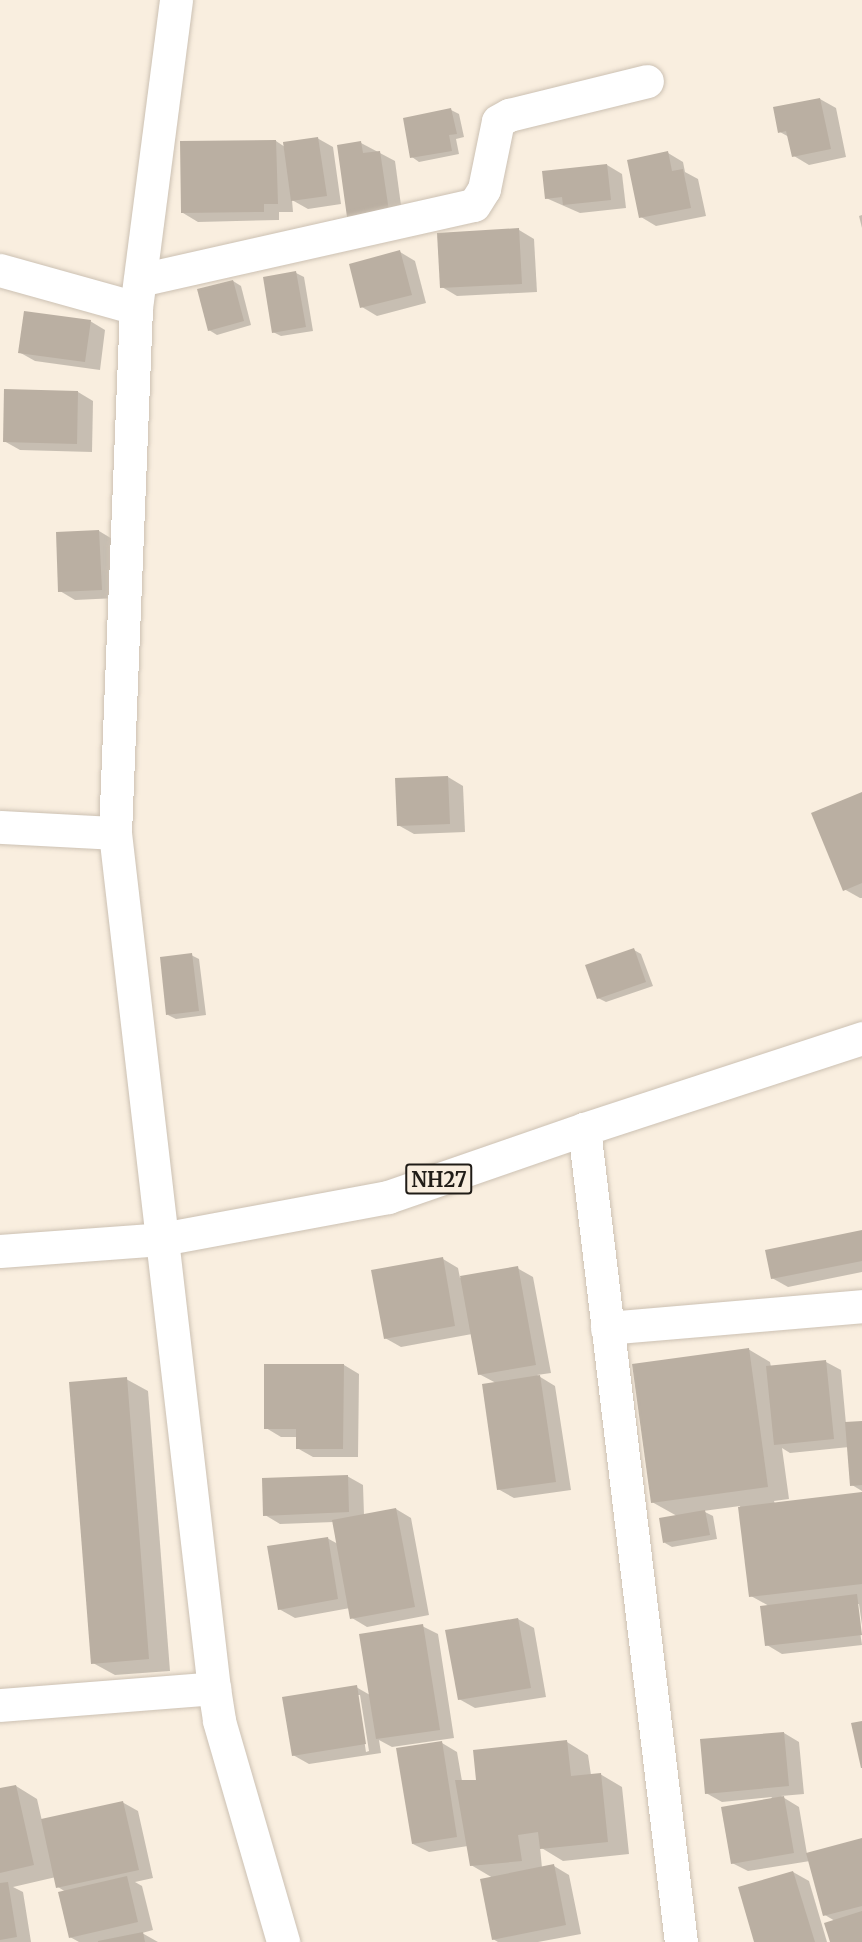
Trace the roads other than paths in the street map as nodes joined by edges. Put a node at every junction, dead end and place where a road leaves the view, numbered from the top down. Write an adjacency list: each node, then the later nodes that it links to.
1 (176, 0): 4 (main road)
2 (647, 81): 4 (main road)
3 (0, 270): 4 (main road)
4 (138, 294): 6 (main road)
5 (0, 827): 6 (main road)
6 (115, 833): 9 (main road)
7 (862, 1038): 8 (main road, NH27)
8 (584, 1129): 9 (main road, NH27); 12 (main road)
9 (162, 1239): 10 (main road, NH27); 13 (main road)
10 (0, 1251)
11 (862, 1306): 12 (main road)
12 (607, 1328): 16 (main road)
13 (214, 1688): 14 (main road); 15 (main road)
14 (0, 1705)
15 (283, 1942)
16 (681, 1942)

